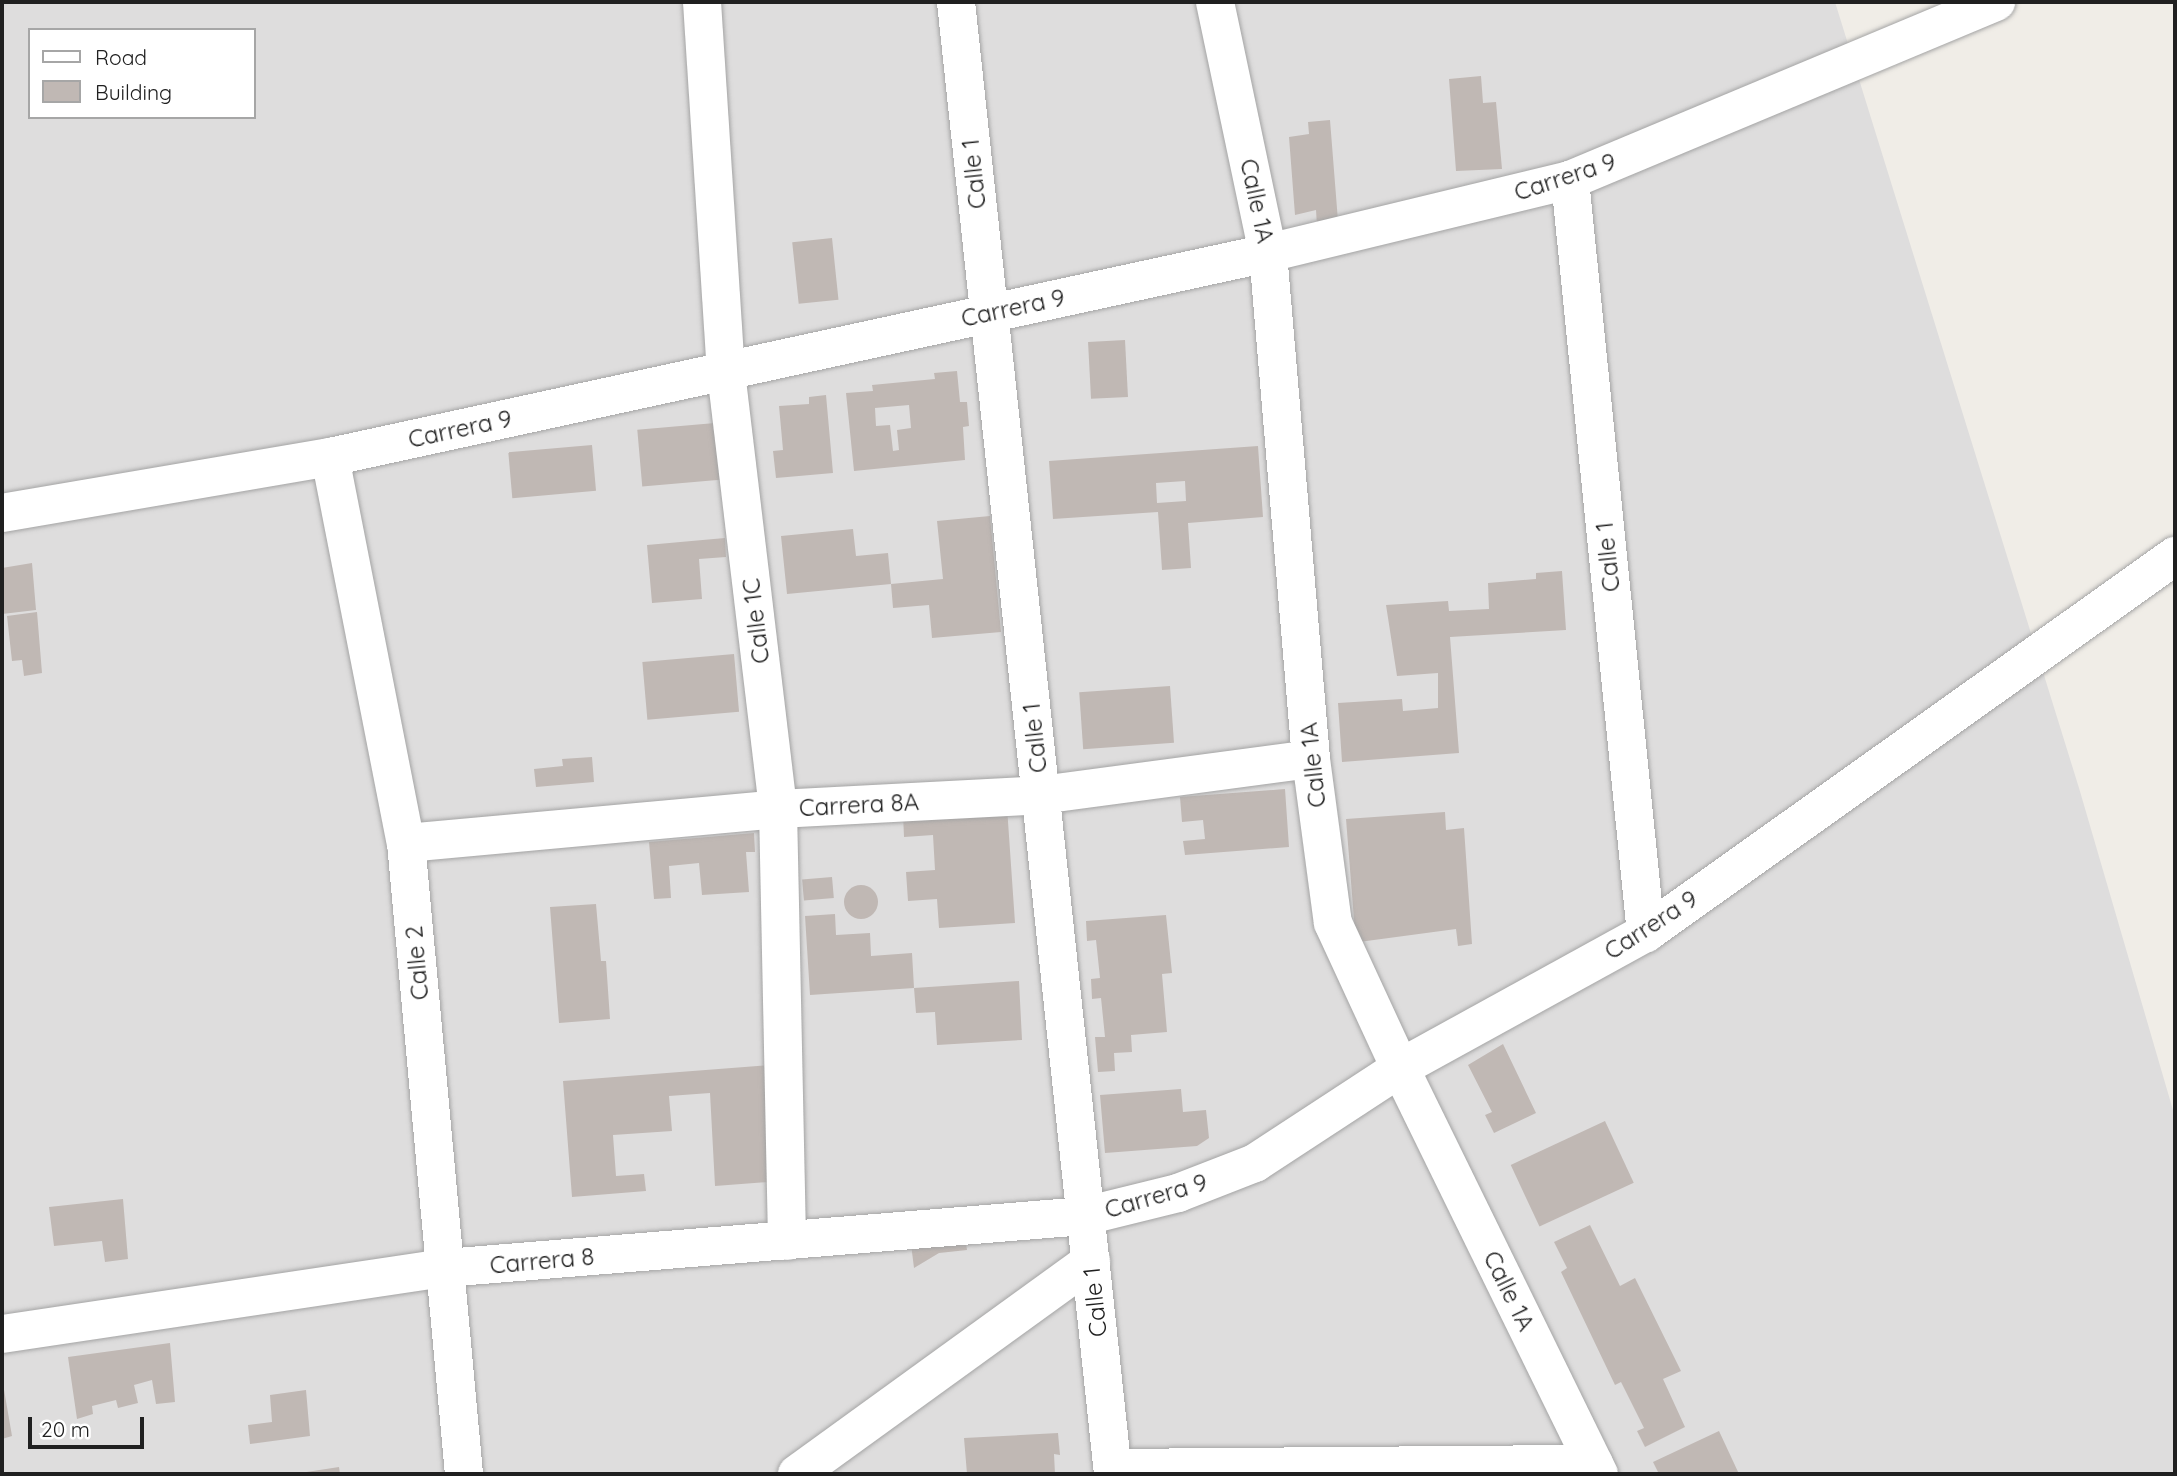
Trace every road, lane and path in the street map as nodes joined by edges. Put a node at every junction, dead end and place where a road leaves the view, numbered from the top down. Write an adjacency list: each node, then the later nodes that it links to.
1 (702, 2): 8 (street, Calle 1C)
2 (956, 2): 7 (street, Calle 1)
3 (1215, 2): 6 (street, Calle 1A)
4 (1996, 2): 5 (street, Carrera 9)
5 (1570, 180): 6 (street, Carrera 9); 16 (street, Calle 1)
6 (1268, 253): 7 (street, Carrera 9); 12 (street, Calle 1A)
7 (989, 313): 8 (street, Carrera 9); 13 (street, Calle 1)
8 (726, 372): 9 (street, Carrera 9); 14 (street, Calle 1C)
9 (330, 457): 10 (street, Carrera 9); 15 (street, Calle 2)
10 (2, 513)
11 (2175, 556): 16 (street, Carrera 9)
12 (1311, 759): 13 (street, Carrera 8A); 17 (street, Calle 1A)
13 (1041, 795): 14 (street, Carrera 8A); 18 (street, Calle 1)
14 (778, 809): 15 (street, Carrera 8A); 19 (street, Calle 1C)
15 (406, 843): 21 (street, Calle 2)
16 (1646, 933): 17 (street, Carrera 9)
17 (1399, 1068): 18 (street, Carrera 9); 23 (street, Calle 1A)
18 (1085, 1216): 19 (street, Carrera 8); 20 (street, Calle 1)
19 (787, 1241): 21 (street, Carrera 8)
20 (1091, 1261): 24 (street, Calle 1); 26 (street)
21 (445, 1268): 22 (street, Carrera 8); 25 (street, Calle 2)
22 (2, 1334)
23 (1596, 1469): 24 (street)
24 (1113, 1471)
25 (464, 1474)
26 (797, 1474)

